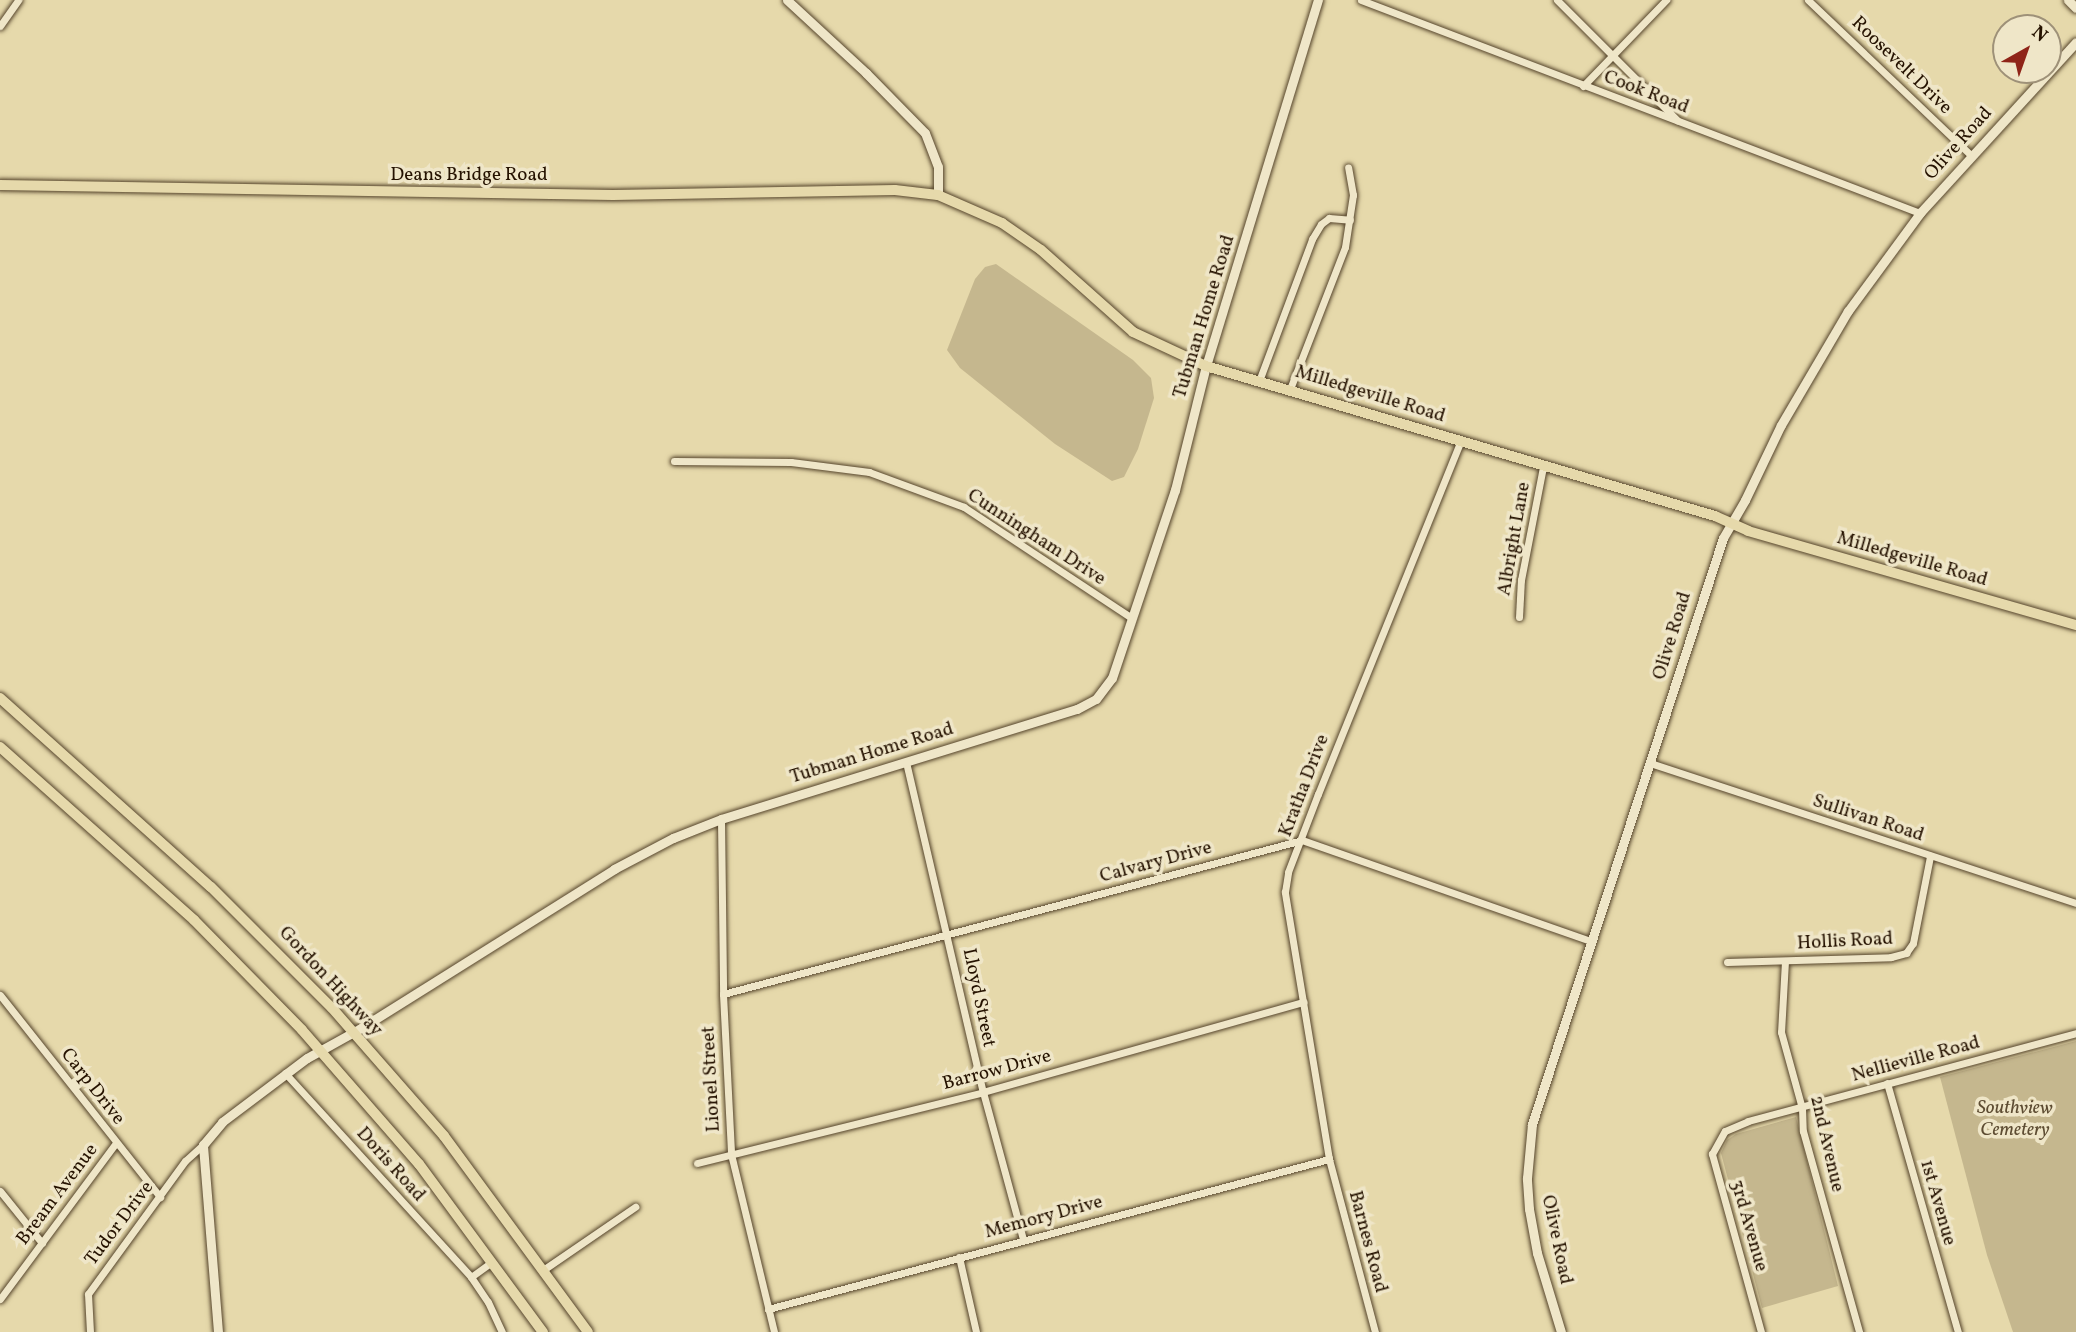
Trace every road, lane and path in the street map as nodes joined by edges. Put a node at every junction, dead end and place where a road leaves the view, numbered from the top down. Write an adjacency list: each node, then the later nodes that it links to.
1 (18, 0): 10 (street)
2 (787, 0): 18 (street)
3 (1318, 0): 21 (street, Tubman Home Road)
4 (1361, 0): 13 (street, Cook Road)
5 (1557, 0): 12 (street)
6 (1667, 0): 12 (street)
7 (1808, 0): 15 (street, Roosevelt Drive)
8 (2067, 0): 9 (street)
9 (2076, 8)
10 (0, 26)
11 (2076, 42): 15 (street, Olive Road)
12 (1614, 55): 13 (street); 14 (street)
13 (1583, 86): 14 (street, Cook Road)
14 (1680, 122): 19 (street, Cook Road)
15 (1971, 155): 19 (street, Olive Road)
16 (1348, 167): 20 (street)
17 (0, 185): 18 (main road, Deans Bridge Road)
18 (938, 195): 21 (main road, Milledgeville Road)
19 (1920, 213): 27 (street, Olive Road)
20 (1350, 220): 22 (street); 23 (street)
21 (1206, 366): 22 (main road, Milledgeville Road); 28 (street, Tubman Home Road)
22 (1259, 381): 23 (main road, Milledgeville Road)
23 (1290, 389): 24 (main road, Milledgeville Road)
24 (1461, 440): 26 (main road, Milledgeville Road); 36 (street, Kratha Drive)
25 (674, 461): 28 (street, Cunningham Drive)
26 (1543, 467): 27 (main road, Milledgeville Road); 29 (street, Albright Lane)
27 (1732, 524): 30 (main road, Milledgeville Road); 34 (street, Olive Road)
28 (1130, 617): 33 (street, Tubman Home Road)
29 (1519, 617)
30 (2076, 625)
31 (0, 698): 46 (main road, Gordon Highway)
32 (0, 747): 48 (main road)
33 (906, 762): 35 (street, Tubman Home Road); 39 (street, Lloyd Street)
34 (1650, 763): 37 (street, Sullivan Road); 40 (street, Olive Road)
35 (721, 820): 43 (street, Lionel Street); 46 (street, Tubman Home Road)
36 (1302, 840): 39 (street, Calvary Drive); 40 (street); 45 (street, Kratha Drive)
37 (1930, 856): 38 (street, Sullivan Road); 41 (street, Hollis Road)
38 (2076, 903)
39 (948, 934): 43 (street, Calvary Drive); 51 (street, Lloyd Street)
40 (1591, 941): 78 (street, Olive Road)
41 (1785, 961): 42 (street, Hollis Road); 52 (street, 2nd Avenue)
42 (1727, 962)
43 (723, 993): 56 (street, Lionel Street)
44 (0, 995): 54 (street, Carp Drive)
45 (1304, 1002): 51 (street, Barrow Drive); 57 (street, Kratha Drive)
46 (354, 1032): 48 (street, Tubman Home Road); 66 (main road, Gordon Highway)
47 (2076, 1033): 50 (street, Nellieville Road)
48 (321, 1050): 49 (street, Tubman Home Road); 65 (main road)
49 (285, 1073): 55 (street, Tubman Home Road); 67 (street, Doris Road)
50 (1887, 1083): 52 (street, Nellieville Road); 81 (street, 1st Avenue)
51 (983, 1092): 56 (street, Barrow Drive); 62 (street, Lloyd Street)
52 (1802, 1108): 53 (street, Nellieville Road); 80 (street, 2nd Avenue)
53 (1725, 1131): 79 (street, 3rd Avenue)
54 (116, 1143): 60 (street, Carp Drive); 63 (street, Bream Avenue)
55 (204, 1145): 60 (street, Tudor Drive); 71 (street)
56 (731, 1154): 58 (street, Barrow Drive); 69 (street, Lionel Street)
57 (1329, 1159): 62 (street, Memory Drive); 77 (street, Barnes Road)
58 (697, 1163)
59 (0, 1191): 63 (street)
60 (160, 1197): 70 (street, Tudor Drive)
61 (635, 1207): 66 (street)
62 (1023, 1239): 64 (street, Memory Drive)
63 (42, 1243): 68 (street, Bream Avenue)
64 (959, 1256): 69 (street, Memory Drive); 76 (street)
65 (492, 1262): 67 (street); 73 (main road)
66 (543, 1270): 74 (main road, Gordon Highway)
67 (471, 1277): 72 (street, Doris Road)
68 (0, 1299)
69 (768, 1309): 75 (street, Lionel Street)
70 (90, 1332)
71 (218, 1332)
72 (502, 1332)
73 (542, 1332)
74 (588, 1332)
75 (774, 1332)
76 (976, 1332)
77 (1376, 1332)
78 (1561, 1332)
79 (1761, 1332)
80 (1859, 1332)
81 (1958, 1332)

